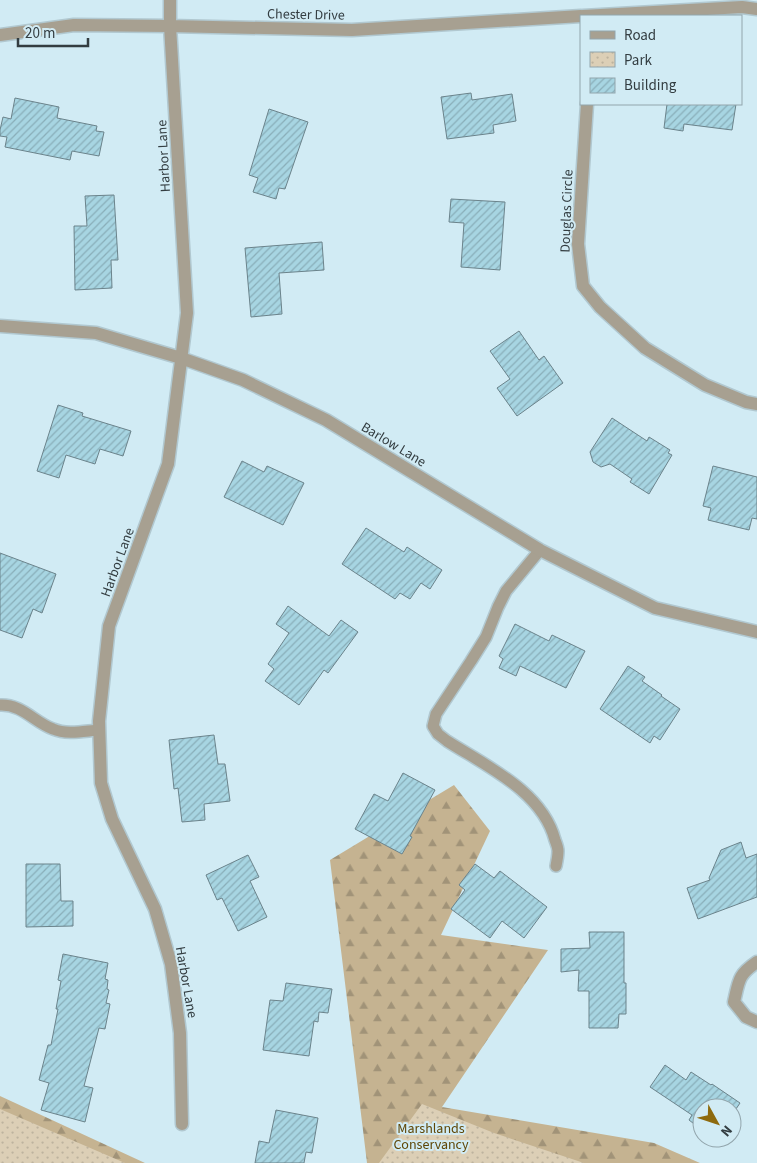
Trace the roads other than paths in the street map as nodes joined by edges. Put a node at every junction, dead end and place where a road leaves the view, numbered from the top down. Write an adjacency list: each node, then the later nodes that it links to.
1 (170, 0): 5 (street, Harbor Lane)
2 (757, 9): 3 (street, Chester Drive)
3 (610, 15)
4 (580, 16): 5 (street, Chester Drive)
5 (170, 26): 6 (street, Chester Drive); 9 (street, Harbor Lane)
6 (0, 35)
7 (587, 105): 10 (street, Douglas Circle)
8 (0, 326): 9 (street, Barlow Lane)
9 (181, 358): 11 (street, Barlow Lane); 14 (street, Harbor Lane)
10 (757, 404)
11 (540, 550): 12 (street, Barlow Lane); 15 (lane)
12 (757, 632)
13 (0, 705): 14 (lane)
14 (100, 730): 18 (street, Harbor Lane)
15 (556, 866)
16 (757, 962): 17 (street)
17 (757, 1022)
18 (182, 1124)

